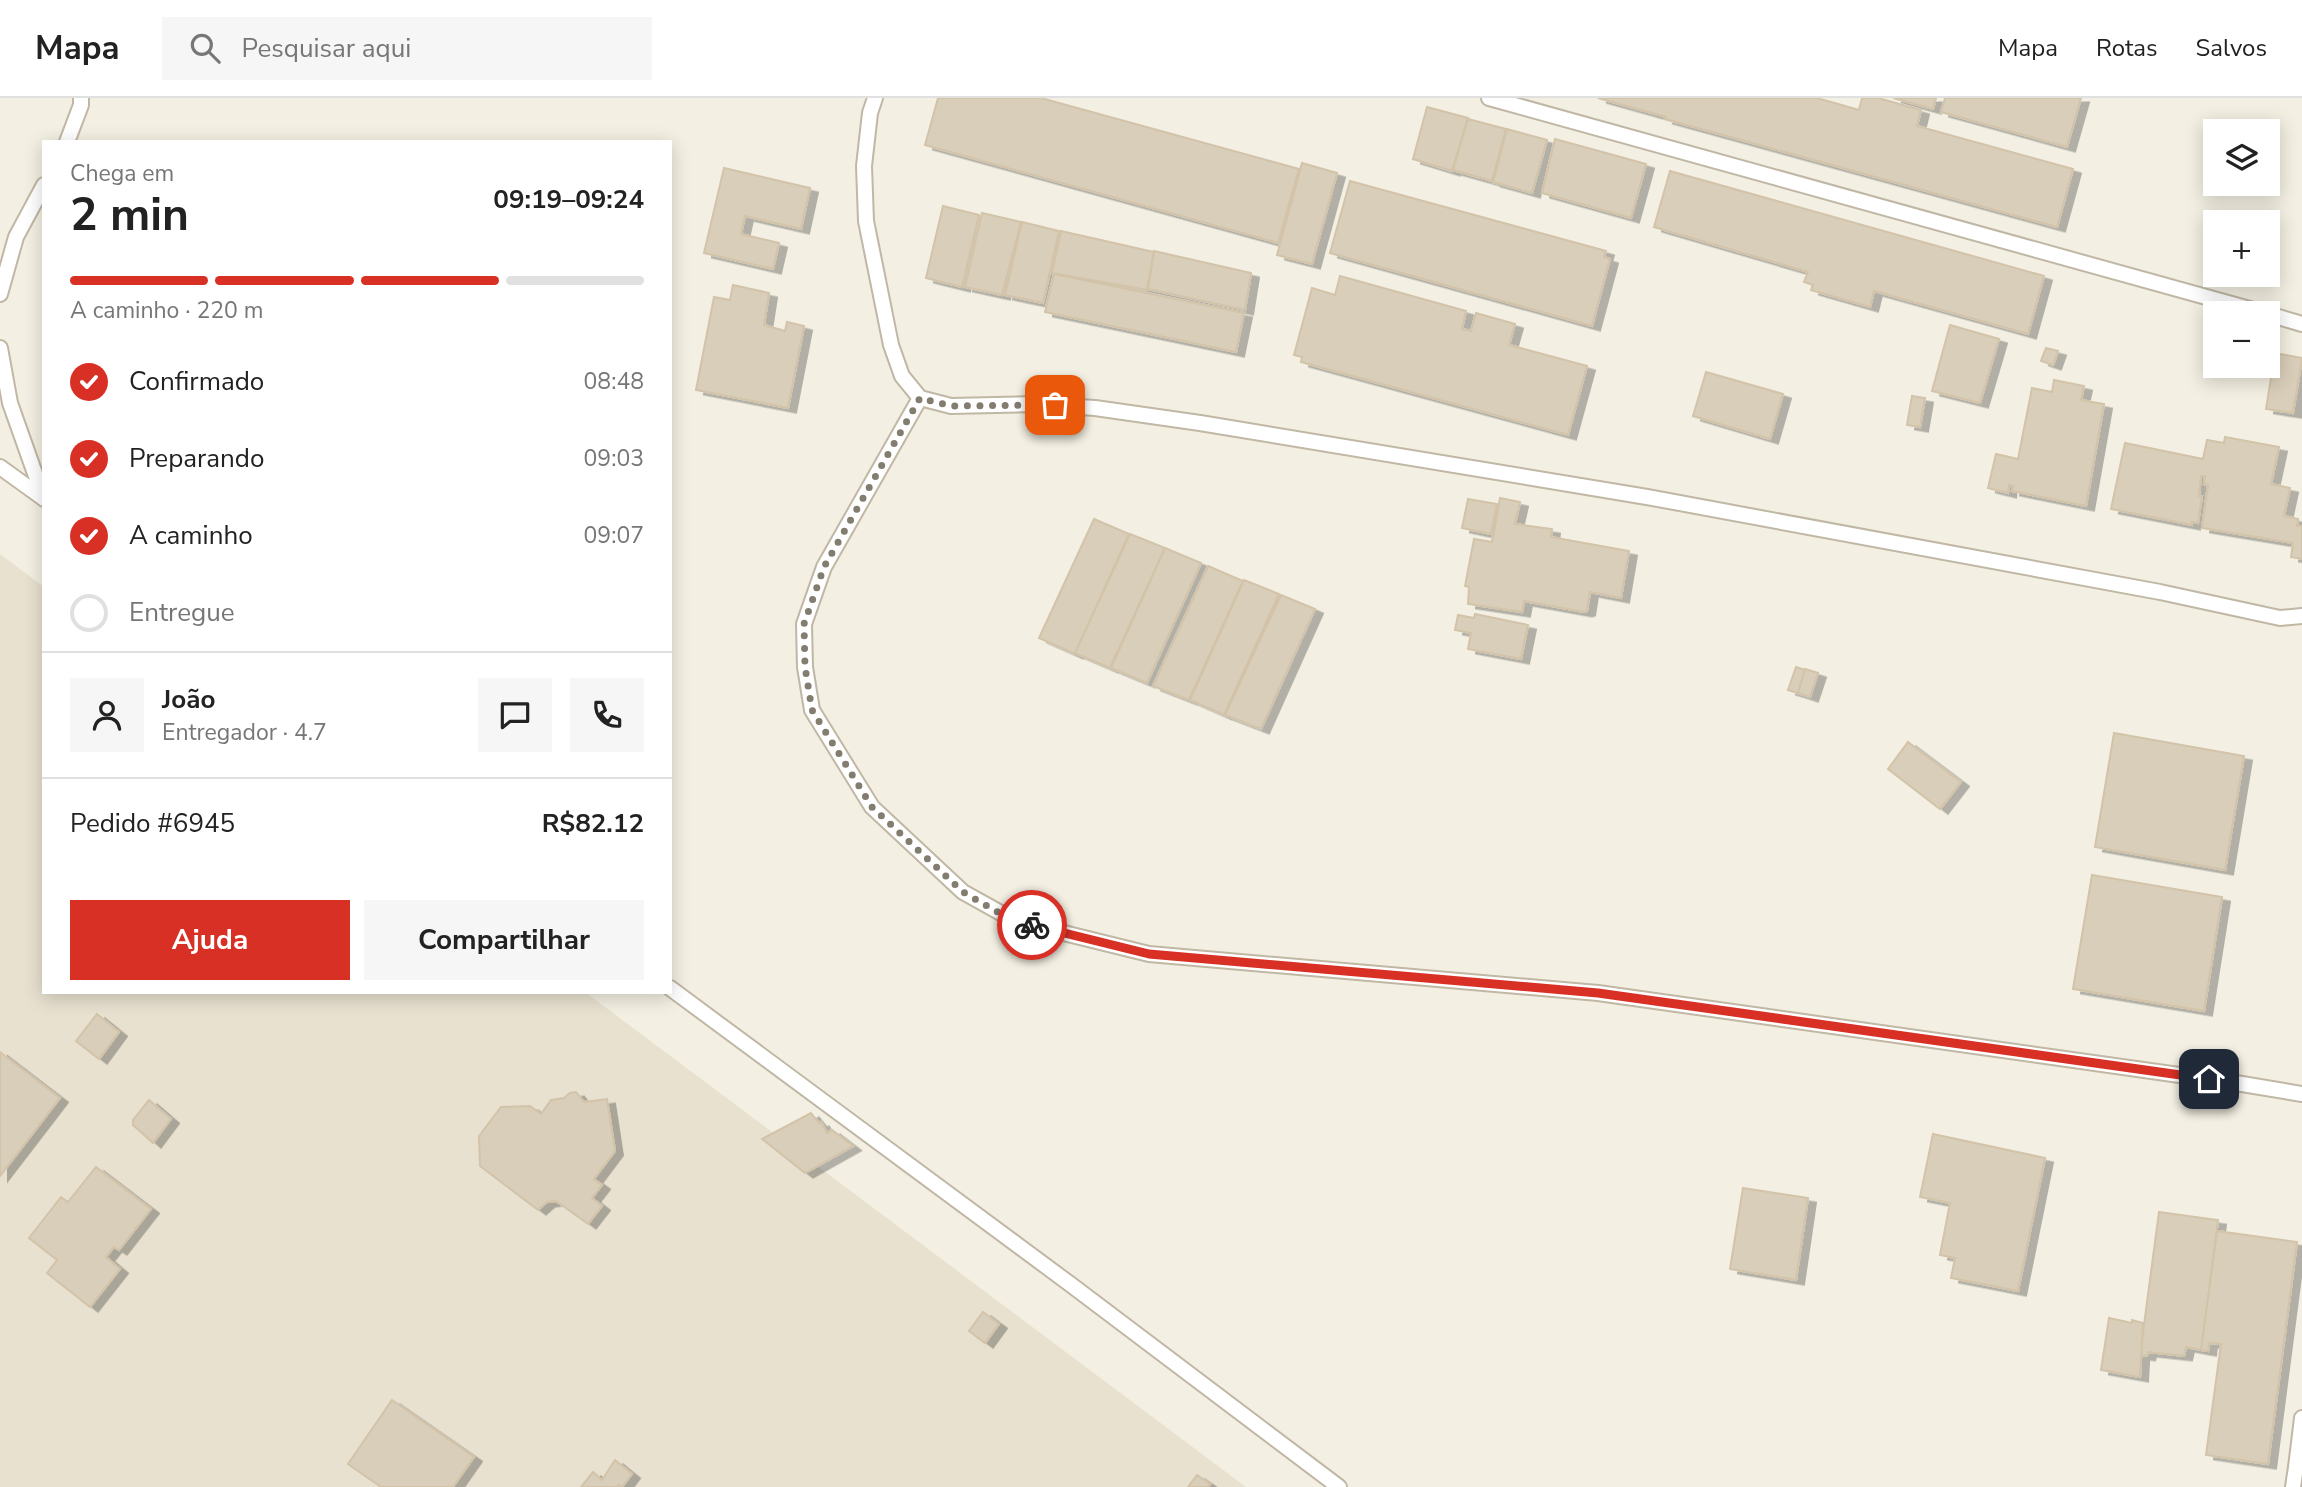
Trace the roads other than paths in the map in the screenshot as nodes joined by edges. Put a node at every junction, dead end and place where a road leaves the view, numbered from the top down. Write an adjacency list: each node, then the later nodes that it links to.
1 (81, 98): 4 (lane)
2 (875, 98): 11 (lane)
3 (1489, 98): 7 (lane)
4 (68, 140)
5 (42, 189): 6 (lane)
6 (0, 294)
7 (2219, 301)
8 (2280, 318): 9 (lane)
9 (2302, 324)
10 (0, 348): 13 (lane)
11 (920, 398): 15 (lane); 17 (lane)
12 (0, 467): 14 (lane)
13 (42, 496)
14 (42, 498)
15 (2302, 615)
16 (672, 989): 20 (lane)
17 (2302, 1094)
18 (2302, 1419): 19 (lane)
19 (2299, 1464): 21 (lane)
20 (1339, 1487)
21 (2293, 1487)

